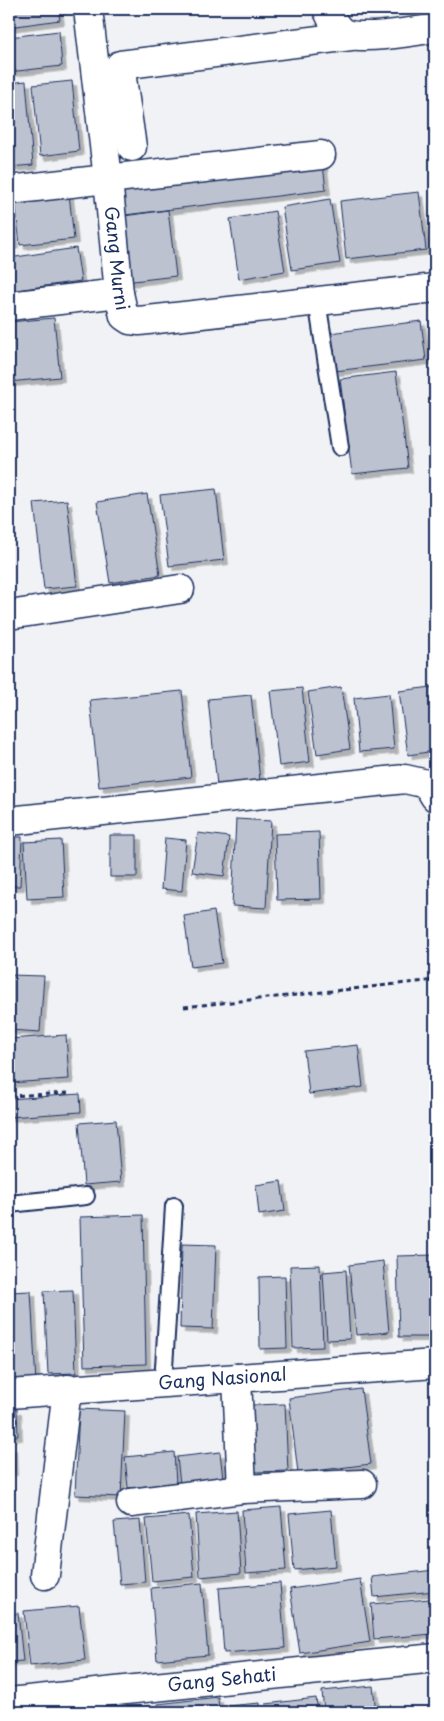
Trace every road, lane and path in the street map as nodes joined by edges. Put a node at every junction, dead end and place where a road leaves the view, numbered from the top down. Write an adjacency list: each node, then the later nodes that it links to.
1 (88, 9): 7 (street, Gang Murni)
2 (328, 9): 4 (street)
3 (435, 28): 4 (street)
4 (351, 36): 5 (street)
5 (132, 147)
6 (321, 155): 7 (street)
7 (108, 179): 8 (street); 10 (street, Gang Murni)
8 (9, 190)
9 (435, 288): 11 (street, Gang Murni)
10 (118, 293): 11 (street, Gang Murni); 12 (street)
11 (317, 301): 13 (lane)
12 (9, 306)
13 (340, 447)
14 (180, 589): 15 (street)
15 (9, 615)
16 (435, 796): 17 (street)
17 (9, 821)
18 (435, 980): 19 (path)
19 (184, 1006)
20 (69, 1093): 21 (path)
21 (9, 1096)
22 (86, 1196): 23 (lane)
23 (9, 1204)
24 (174, 1206): 27 (lane)
25 (435, 1364): 26 (street, Gang Nasional)
26 (237, 1378): 27 (street, Gang Nasional); 31 (street)
27 (163, 1383): 28 (street, Gang Nasional)
28 (67, 1389): 29 (street, Gang Nasional); 33 (street)
29 (9, 1394)
30 (362, 1484): 31 (street)
31 (242, 1489): 32 (street)
32 (131, 1503)
33 (45, 1575)
34 (435, 1658): 35 (street, Gang Sehati)
35 (9, 1702)

